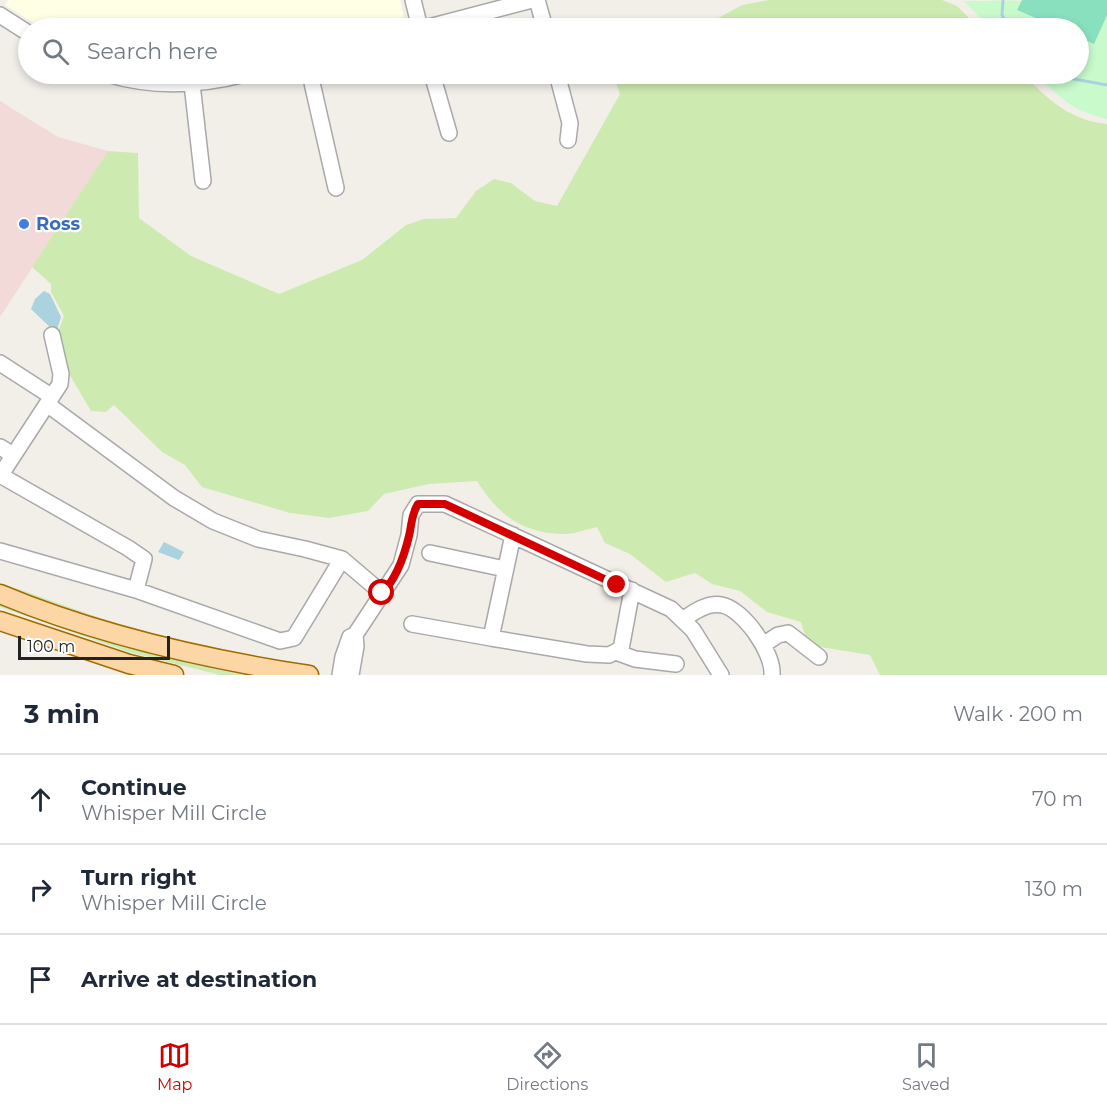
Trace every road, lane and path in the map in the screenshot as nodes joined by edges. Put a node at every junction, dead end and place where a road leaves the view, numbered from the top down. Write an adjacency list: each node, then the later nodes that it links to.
1 (413, 0): 5 (street)
2 (532, 0): 6 (street)
3 (537, 0): 7 (street)
4 (0, 15): 8 (street)
5 (418, 18)
6 (463, 18)
7 (542, 18)
8 (18, 27)
9 (192, 84): 15 (street)
10 (312, 84): 16 (street)
11 (435, 84): 13 (street)
12 (560, 84): 14 (street)
13 (449, 133)
14 (568, 140)
15 (203, 180)
16 (336, 188)
17 (52, 335): 19 (street)
18 (0, 363): 19 (street)
19 (53, 395): 20 (street); 25 (street)
20 (7, 451): 21 (street)
21 (0, 475): 27 (street)
22 (513, 535): 26 (street); 28 (street); 29 (street)
23 (0, 553): 27 (street)
24 (430, 553): 26 (street)
25 (342, 559): 27 (street); 29 (street)
26 (505, 569): 35 (street)
27 (136, 590)
28 (632, 590): 31 (street); 37 (street)
29 (382, 593): 34 (street)
30 (0, 594): 42 (main road)
31 (683, 620): 36 (street); 40 (street)
32 (0, 621): 41 (main road)
33 (412, 624): 35 (street)
34 (355, 635): 43 (street); 44 (street)
35 (491, 639): 37 (street)
36 (763, 645): 38 (street); 45 (street)
37 (616, 652): 39 (street)
38 (819, 657)
39 (676, 664)
40 (715, 670)
41 (174, 675)
42 (309, 675)
43 (340, 675)
44 (351, 675)
45 (772, 675)

